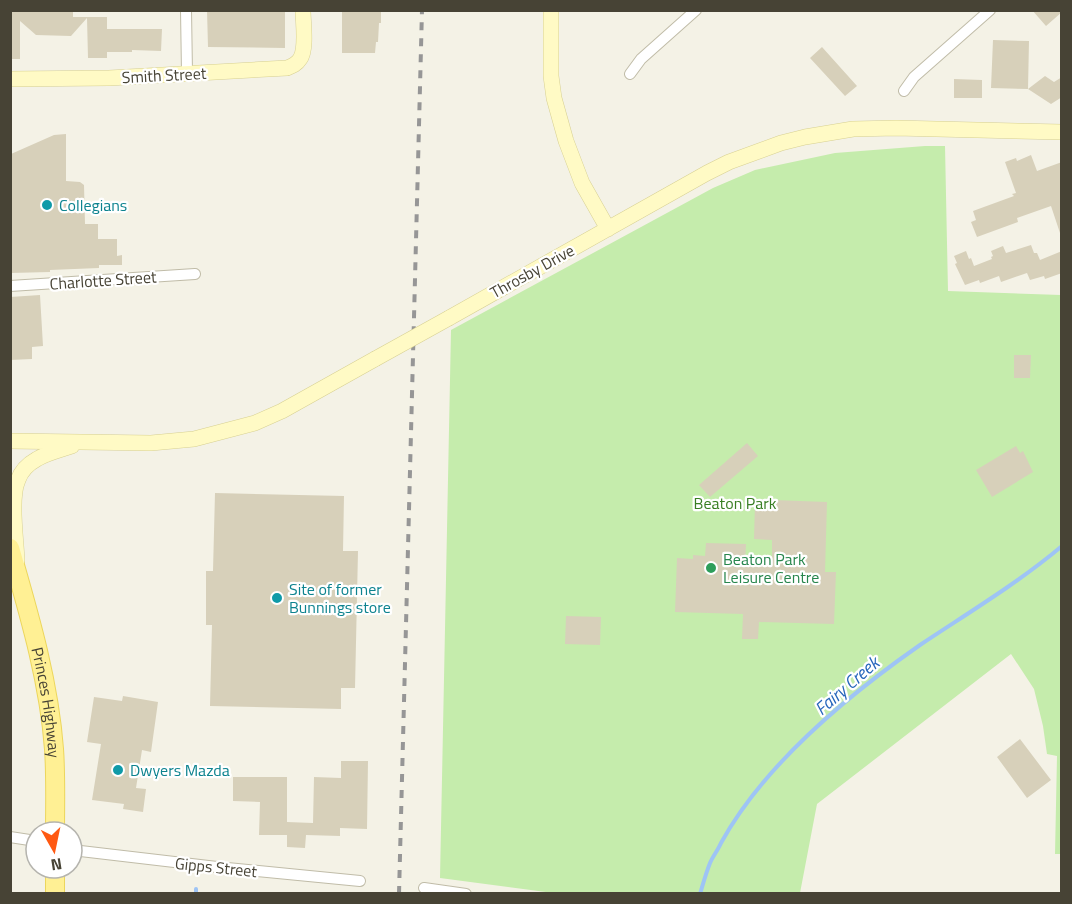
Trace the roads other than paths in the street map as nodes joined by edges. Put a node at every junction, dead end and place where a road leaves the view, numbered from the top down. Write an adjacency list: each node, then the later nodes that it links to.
1 (186, 10): 6 (street)
2 (303, 10): 6 (main road, Smith Street)
3 (551, 10): 11 (main road)
4 (696, 10): 7 (street)
5 (990, 10): 9 (street)
6 (187, 73): 8 (main road, Smith Street)
7 (630, 74)
8 (10, 79)
9 (904, 91)
10 (1062, 132): 11 (main road, Throsby Drive)
11 (608, 229): 15 (main road, Throsby Drive, bridge)
12 (195, 274): 13 (street, Charlotte Street)
13 (10, 286)
14 (10, 441): 15 (main road, Throsby Drive)
15 (83, 442): 17 (main road, Princes Highway)
16 (10, 548): 17 (main road, Princes Highway)
17 (18, 576): 18 (main road, Princes Highway)
18 (55, 820)
19 (84, 851): 20 (street, Gipps Street)
20 (360, 881)
21 (424, 888): 22 (street)
22 (450, 892): 23 (street)
23 (466, 894)

